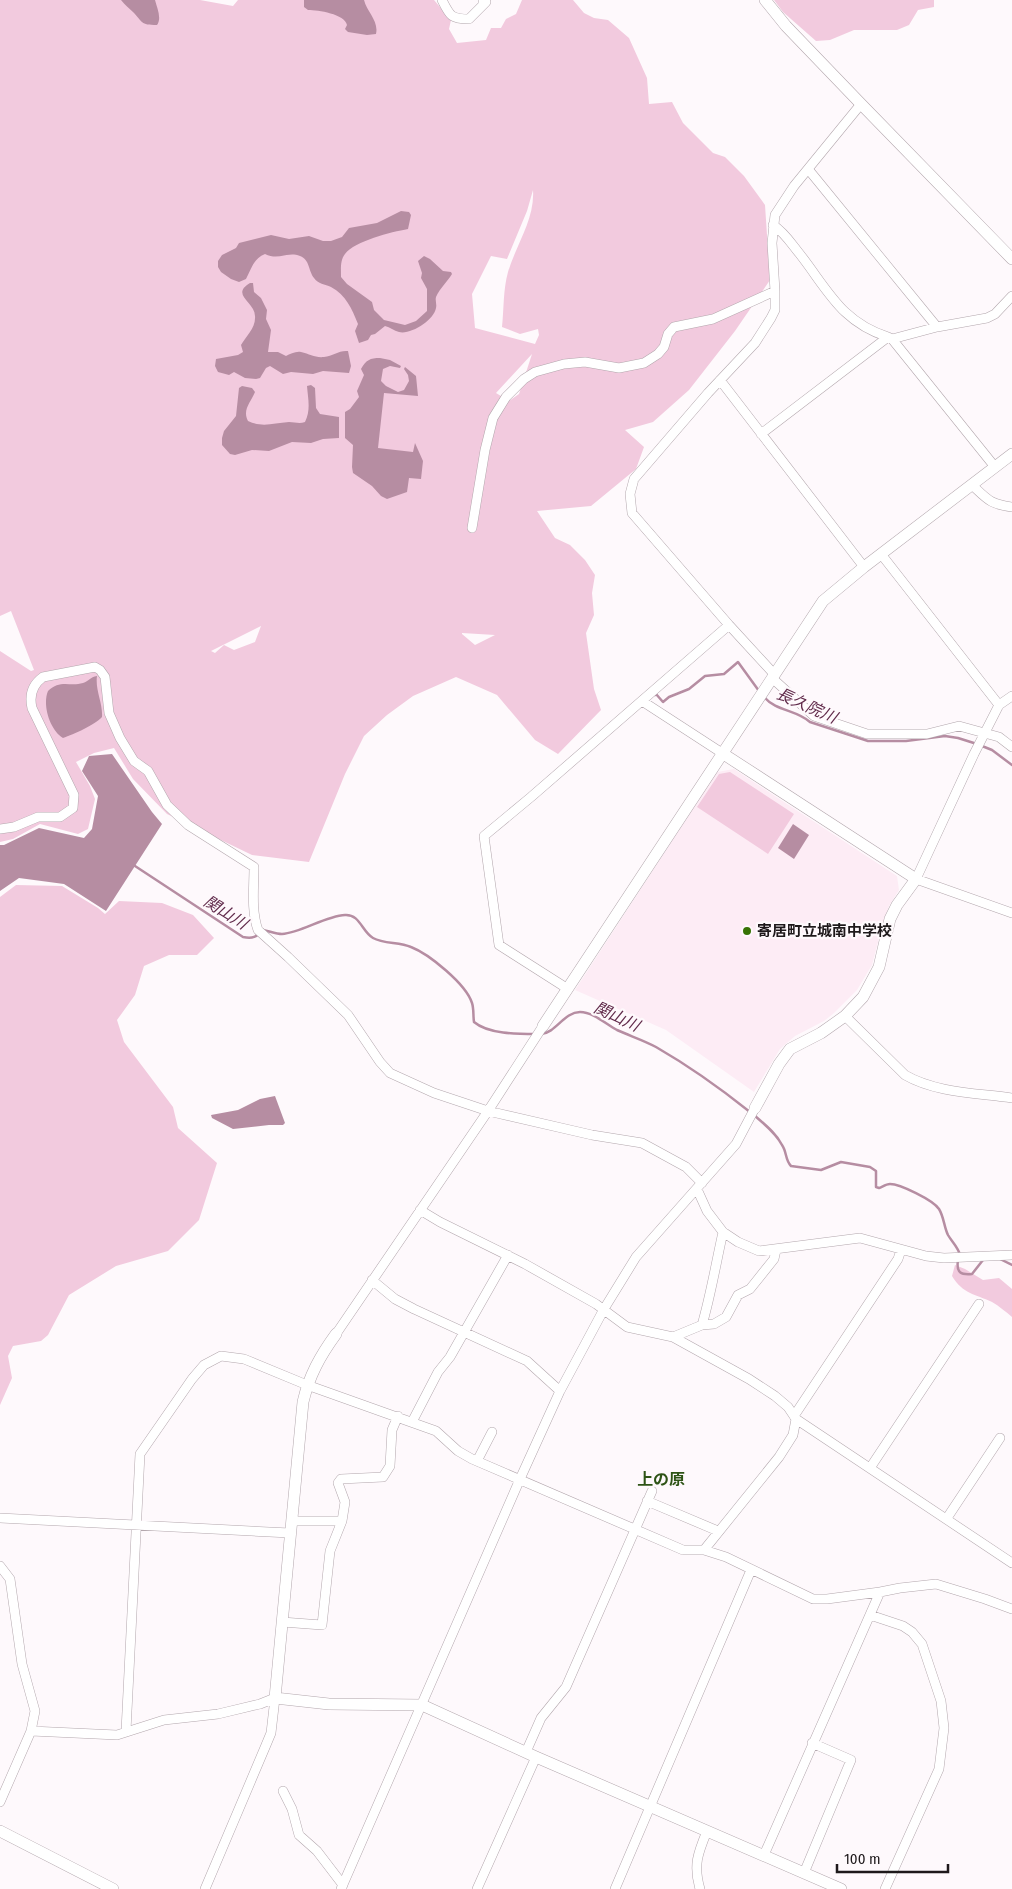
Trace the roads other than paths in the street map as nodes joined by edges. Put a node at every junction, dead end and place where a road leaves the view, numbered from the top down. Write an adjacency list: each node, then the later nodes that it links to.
1 (442, 0): 2 (street)
2 (483, 0)
3 (765, 0): 4 (street)
4 (861, 104): 5 (street); 7 (street)
5 (808, 169): 6 (street); 10 (street)
6 (773, 225): 8 (street); 11 (street)
7 (1012, 259)
8 (775, 291): 12 (street); 18 (street)
9 (1012, 297): 10 (street)
10 (937, 327): 11 (street)
11 (890, 338): 13 (street); 15 (street)
12 (720, 380): 13 (street); 21 (street)
13 (761, 434): 20 (street)
14 (1012, 454): 15 (street)
15 (995, 467): 16 (street)
16 (972, 484): 17 (street); 19 (street)
17 (1012, 507)
18 (472, 528)
19 (881, 554): 20 (street); 25 (street)
20 (864, 567): 22 (street)
21 (729, 625): 22 (street); 24 (street)
22 (773, 676): 26 (street); 28 (street)
23 (1012, 696): 25 (street)
24 (642, 701): 28 (street); 32 (street)
25 (999, 705): 26 (street)
26 (985, 732): 27 (street); 30 (street)
27 (1012, 747)
28 (722, 753): 30 (street); 32 (street)
29 (0, 829): 37 (street)
30 (916, 879): 31 (street); 33 (street)
31 (1012, 913)
32 (568, 989): 34 (street)
33 (845, 1016): 35 (street); 36 (street)
34 (543, 1026): 37 (street)
35 (1012, 1098)
36 (755, 1108): 38 (street)
37 (488, 1111): 38 (street); 39 (street)
38 (699, 1186): 40 (street); 47 (street)
39 (420, 1210): 43 (street); 45 (street)
40 (723, 1232): 41 (street); 48 (street)
41 (776, 1250): 42 (street); 48 (street)
42 (901, 1250): 44 (street); 55 (street)
43 (508, 1255): 47 (street); 49 (street)
44 (1012, 1256)
45 (372, 1280): 49 (street); 50 (street)
46 (979, 1304): 60 (street)
47 (604, 1309): 51 (street); 53 (street)
48 (702, 1325): 51 (street)
49 (464, 1333): 53 (street); 56 (street)
50 (336, 1334): 52 (street)
51 (674, 1337): 55 (street)
52 (307, 1385): 54 (street); 66 (street); 68 (street)
53 (560, 1391): 61 (street)
54 (398, 1416): 56 (street); 67 (street)
55 (795, 1418): 60 (street); 70 (street)
56 (412, 1422): 59 (street)
57 (492, 1432): 59 (street)
58 (1000, 1438): 65 (street)
59 (478, 1462): 61 (street)
60 (870, 1468): 65 (street)
61 (520, 1479): 69 (street); 81 (street)
62 (652, 1491): 63 (street)
63 (647, 1501): 69 (street); 70 (street)
64 (0, 1518): 68 (street)
65 (946, 1518): 73 (street)
66 (292, 1521): 67 (street); 71 (street)
67 (342, 1521): 79 (street)
68 (137, 1526): 71 (street); 83 (street)
69 (634, 1530): 72 (street); 85 (street)
70 (718, 1531): 72 (street)
71 (290, 1533): 79 (street)
72 (704, 1550): 75 (street)
73 (1012, 1563)
74 (0, 1566): 82 (street)
75 (751, 1570): 76 (street); 88 (street)
76 (880, 1592): 77 (street); 78 (street)
77 (1012, 1609)
78 (870, 1615): 84 (street); 100 (street)
79 (282, 1622): 80 (street)
80 (274, 1698): 81 (street); 83 (street); 95 (street)
81 (422, 1705): 85 (street); 93 (street)
82 (31, 1731): 83 (street); 87 (street)
83 (126, 1731)
84 (812, 1743): 91 (street); 92 (street)
85 (531, 1755): 88 (street); 96 (street)
86 (284, 1791): 93 (street)
87 (0, 1802)
88 (649, 1806): 90 (street); 97 (street)
89 (0, 1831): 94 (street)
90 (707, 1831): 91 (street); 98 (street)
91 (764, 1855): 92 (street)
92 (804, 1873): 99 (street)
93 (342, 1887)
94 (113, 1889)
95 (205, 1889)
96 (477, 1889)
97 (615, 1889)
98 (700, 1889)
99 (842, 1889)
100 (886, 1889)

